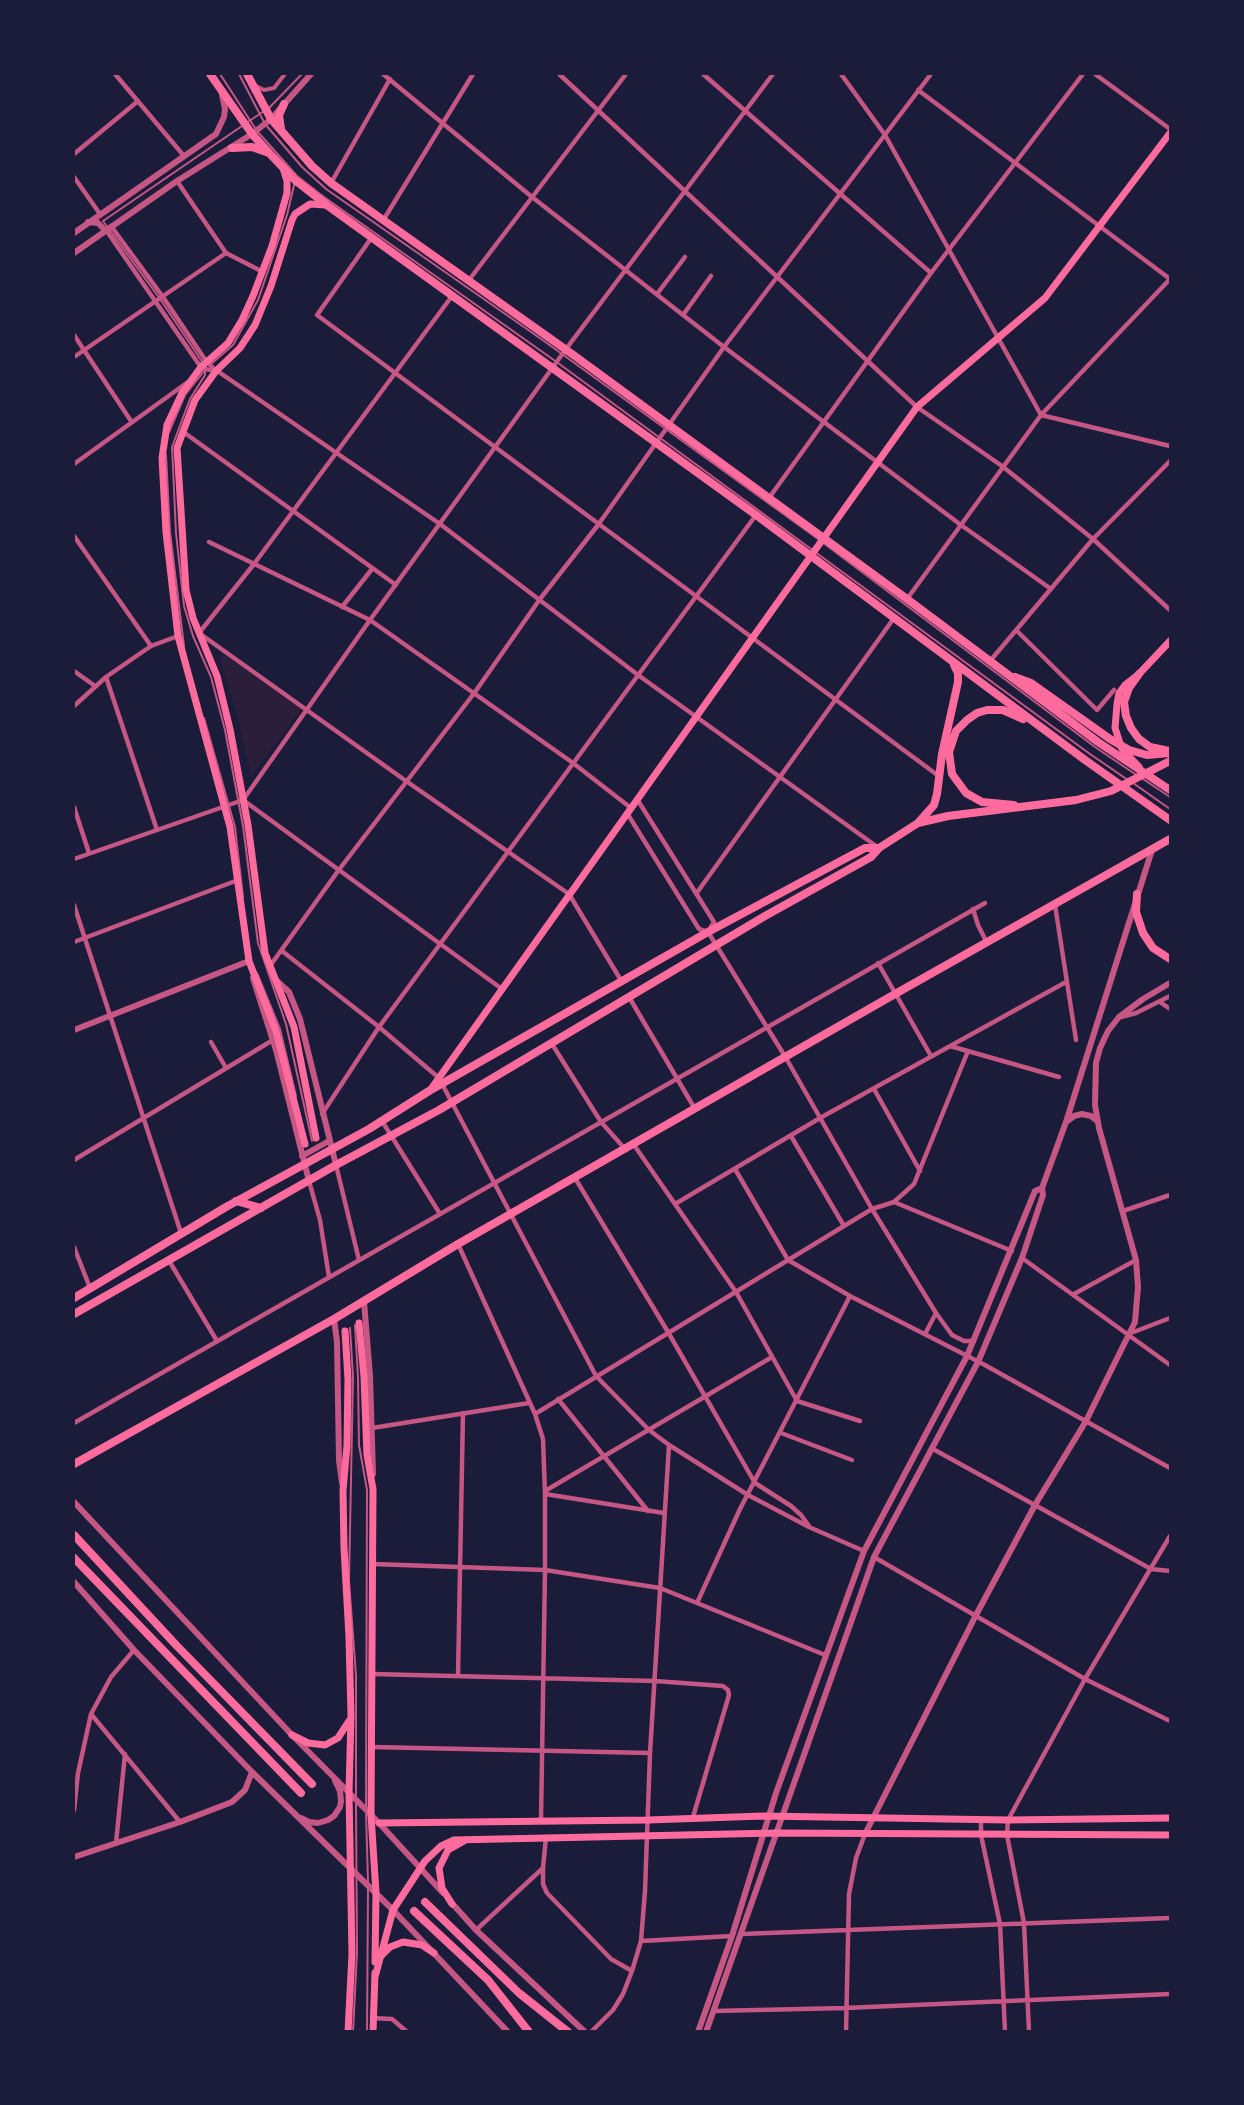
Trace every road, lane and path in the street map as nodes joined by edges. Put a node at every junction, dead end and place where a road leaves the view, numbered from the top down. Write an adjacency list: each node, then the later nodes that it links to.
1 (115, 74): 24 (street)
2 (210, 74): 22 (main road)
3 (220, 74): 30 (lane)
4 (239, 74): 28 (lane)
5 (285, 74): 19 (street)
6 (302, 74): 28 (lane)
7 (311, 74): 25 (street)
8 (383, 74): 20 (street)
9 (473, 74): 31 (street)
10 (559, 74): 26 (street)
11 (626, 74): 26 (street)
12 (703, 74): 21 (street)
13 (716, 74): 21 (street)
14 (773, 74): 27 (street)
15 (841, 74): 35 (street)
16 (931, 74): 23 (street)
17 (1083, 74): 40 (street)
18 (1095, 74): 33 (street)
19 (249, 78): 28 (main road)
20 (390, 79): 31 (street); 45 (street)
21 (711, 80): 27 (street)
22 (218, 86): 30 (main road); 39 (street)
23 (918, 90): 35 (street); 40 (street)
24 (138, 101): 37 (street); 39 (street)
25 (284, 104): 29 (street); 32 (main road)
26 (598, 110): 46 (street); 48 (street)
27 (745, 110): 46 (street); 47 (street)
28 (263, 113): 29 (main road); 30 (lane)
29 (268, 121): 32 (main road); 34 (street); 76 (lane)
30 (248, 123): 34 (main road); 54 (lane)
31 (444, 123): 48 (street); 51 (street)
32 (281, 131): 45 (main road)
33 (1170, 131): 53 (main road)
34 (255, 132): 36 (street); 38 (main road); 43 (lane)
35 (885, 135): 47 (street); 57 (street)
36 (232, 148): 38 (main road); 44 (street)
37 (74, 154)
38 (270, 154): 41 (main road)
39 (184, 156): 50 (street)
40 (1016, 163): 53 (street); 57 (street)
41 (281, 166): 43 (main road); 62 (main road)
42 (74, 177): 50 (street)
43 (296, 178): 49 (main road); 79 (lane); 80 (lane)
44 (177, 181): 54 (street); 59 (street)
45 (331, 183): 51 (main road)
46 (685, 191): 61 (street); 65 (street)
47 (840, 193): 63 (street); 65 (street)
48 (532, 197): 61 (street); 67 (street)
49 (328, 206): 56 (main road); 81 (main road)
50 (99, 214): 52 (street)
51 (384, 219): 67 (main road)
52 (88, 222): 54 (street); 55 (street)
53 (1099, 227): 66 (street); 73 (main road)
54 (108, 228): 58 (street); 70 (street)
55 (74, 233)
56 (372, 237): 69 (main road); 82 (street)
57 (950, 250): 63 (street); 73 (street)
58 (74, 253)
59 (226, 253): 62 (street); 70 (street)
60 (685, 256): 68 (street)
61 (626, 270): 68 (street); 76 (street)
62 (263, 272): 79 (main road)
63 (931, 273): 78 (street)
64 (711, 276): 71 (street)
65 (777, 277): 74 (street); 78 (street)
66 (1170, 279): 85 (street)
67 (469, 280): 76 (main road)
68 (657, 294): 71 (street)
69 (452, 296): 80 (main road); 82 (street)
70 (160, 299): 75 (street); 79 (street)
71 (683, 315): 74 (street)
72 (74, 335): 75 (street)
73 (999, 336): 84 (main road); 85 (street)
74 (724, 347): 87 (street); 88 (street)
75 (84, 350): 77 (street); 86 (street)
76 (565, 352): 80 (street); 88 (main road)
77 (74, 357)
78 (868, 361): 84 (street); 87 (street)
79 (205, 366): 81 (street); 83 (main road); 153 (lane); 154 (lane)
80 (556, 366): 90 (main road); 92 (street)
81 (216, 371): 89 (main road); 93 (street)
82 (394, 374): 92 (street); 93 (street)
83 (190, 381): 86 (street); 122 (main road)
84 (917, 407): 95 (main road); 97 (street)
85 (1041, 415): 91 (street); 97 (street)
86 (131, 421): 96 (street)
87 (824, 422): 95 (street); 98 (street)
88 (667, 427): 90 (street); 98 (main road); 106 (lane)
89 (182, 431): 99 (street); 121 (main road)
90 (657, 440): 100 (main road); 102 (street); 108 (lane)
91 (1170, 446)
92 (495, 449): 101 (street); 102 (street)
93 (336, 453): 99 (street); 101 (street)
94 (1170, 461): 105 (street)
95 (877, 462): 103 (street); 106 (main road)
96 (74, 464)
97 (1002, 466): 103 (street); 105 (street)
98 (769, 499): 106 (main road)
99 (293, 511): 109 (street); 110 (street)
100 (756, 515): 108 (main road); 113 (street)
101 (440, 524): 111 (street); 114 (street)
102 (598, 525): 113 (street); 114 (street)
103 (961, 525): 112 (street); 115 (street)
104 (74, 536): 125 (street)
105 (1094, 539): 112 (street); 117 (street)
106 (823, 541): 108 (main road); 115 (main road); 141 (lane)
107 (209, 542): 109 (street)
108 (813, 554): 118 (main road); 123 (main road); 143 (lane)
109 (254, 564): 116 (street); 121 (street)
110 (372, 568): 111 (street); 116 (street)
111 (396, 585): 119 (street)
112 (1051, 589): 120 (street)
113 (695, 597): 123 (street); 130 (street)
114 (540, 599): 130 (street); 135 (street)
115 (907, 599): 127 (main road)
116 (342, 606): 119 (street)
117 (1170, 610)
118 (894, 616): 126 (main road); 136 (street)
119 (370, 620): 135 (street); 138 (street)
120 (1016, 630): 127 (street); 134 (street)
121 (199, 633): 138 (street); 153 (main road)
122 (178, 636): 125 (street); 154 (main road)
123 (752, 638): 136 (street); 139 (main road)
124 (1170, 641): 129 (main road)
125 (151, 646): 132 (street)
126 (952, 661): 140 (main road); 148 (main road)
127 (990, 661): 131 (main road)
128 (74, 671): 133 (street)
129 (1139, 674): 142 (main road); 146 (main road)
130 (638, 675): 139 (street); 145 (street)
131 (1007, 675): 141 (main road); 142 (main road)
132 (106, 677): 133 (street); 161 (street)
133 (95, 686): 137 (street)
134 (1114, 690)
135 (474, 692): 145 (street); 149 (street)
136 (835, 700): 147 (street); 148 (street)
137 (74, 706)
138 (307, 710): 149 (street); 153 (street)
139 (696, 717): 147 (street); 152 (main road)
140 (1046, 731): 143 (main road); 155 (main road)
141 (1096, 745): 146 (main road); 151 (lane)
142 (1170, 752)
143 (1088, 757): 157 (lane); 159 (main road)
144 (1170, 761): 155 (main road)
145 (573, 763): 158 (street); 165 (street)
146 (1148, 774): 150 (main road)
147 (780, 777): 163 (street); 171 (street)
148 (940, 777): 160 (main road)
149 (406, 781): 165 (street); 168 (street)
150 (1170, 790)
151 (1170, 797)
152 (637, 799): 158 (main road); 171 (street)
153 (241, 801): 154 (street); 168 (street); 187 (main road); 227 (lane)
154 (227, 806): 161 (street); 169 (main road); 227 (lane)
155 (1036, 806): 160 (main road)
156 (74, 807): 166 (street)
157 (1170, 809)
158 (629, 810): 170 (main road); 177 (street)
159 (1170, 820)
160 (918, 823): 163 (main road)
161 (157, 830): 166 (street)
162 (1170, 839): 164 (main road)
163 (879, 848): 177 (main road); 182 (main road)
164 (1152, 850): 172 (street); 174 (main road)
165 (508, 852): 170 (street); 181 (street)
166 (89, 853): 167 (street)
167 (74, 859)
168 (338, 871): 181 (street); 183 (street)
169 (238, 880): 178 (street); 186 (main road)
170 (569, 894): 189 (street); 192 (main road)
171 (696, 894): 177 (street)
172 (1137, 894): 184 (main road); 224 (street)
173 (985, 903): 176 (street)
174 (1055, 904): 180 (main road); 190 (street)
175 (74, 905): 178 (street)
176 (973, 909): 180 (street); 185 (street)
177 (708, 932): 182 (street); 189 (main road)
178 (84, 938): 179 (street); 198 (street)
179 (74, 942)
180 (987, 943): 193 (main road)
181 (440, 945): 192 (street); 200 (street)
182 (715, 947): 195 (main road); 201 (street)
183 (282, 951): 187 (street); 200 (street)
184 (1170, 959)
185 (878, 963): 193 (street); 201 (street)
186 (250, 965): 198 (street); 203 (street); 227 (main road)
187 (270, 966): 188 (main road)
188 (276, 980): 218 (street); 227 (main road)
189 (622, 982): 214 (main road)
190 (1066, 982): 204 (street); 207 (street)
191 (1170, 982): 199 (street)
192 (502, 989): 214 (main road)
193 (895, 994): 209 (street); 210 (main road)
194 (1170, 996): 196 (street)
195 (629, 997): 206 (main road); 213 (street)
196 (1160, 1002): 197 (street); 199 (street)
197 (1170, 1010)
198 (110, 1017): 202 (street); 219 (street)
199 (1119, 1017): 222 (street)
200 (379, 1027): 214 (street); 218 (street)
201 (766, 1027): 210 (street); 213 (street)
202 (74, 1030)
203 (273, 1040): 211 (street); 232 (street)
204 (1076, 1040)
205 (211, 1042): 211 (street)
206 (552, 1044): 216 (main road); 223 (street)
207 (950, 1046): 208 (street); 209 (street)
208 (968, 1051): 212 (street); 235 (street)
209 (931, 1056): 215 (street)
210 (786, 1058): 217 (main road); 220 (street)
211 (226, 1068): 219 (street)
212 (1059, 1077)
213 (676, 1078): 217 (street); 223 (street)
214 (441, 1081): 216 (street); 221 (main road)
215 (874, 1089): 220 (street); 235 (street)
216 (453, 1102): 225 (main road); 238 (street)
217 (695, 1109): 229 (main road)
218 (322, 1114): 228 (street)
219 (143, 1118): 231 (street); 250 (street)
220 (820, 1118): 226 (street); 245 (street)
221 (382, 1121): 225 (street); 228 (main road)
222 (1097, 1121): 224 (street); 246 (street)
223 (601, 1122): 230 (street); 238 (street)
224 (1066, 1122): 239 (street)
225 (391, 1136): 233 (main road); 247 (street)
226 (791, 1136): 234 (street); 249 (street)
227 (310, 1142)
228 (330, 1145): 232 (main road); 233 (street)
229 (634, 1145): 230 (main road); 243 (street)
230 (626, 1150): 236 (main road)
231 (74, 1160)
232 (303, 1160): 237 (street); 241 (main road)
233 (336, 1165): 237 (main road); 256 (street)
234 (735, 1169): 243 (street); 257 (street)
235 (920, 1171): 242 (street)
236 (575, 1178): 248 (main road); 272 (street)
237 (309, 1181): 244 (main road); 259 (street)
238 (495, 1182): 247 (street); 248 (street)
239 (1042, 1188): 253 (street); 254 (street)
240 (1170, 1195): 246 (street)
241 (236, 1201): 244 (main road); 250 (main road)
242 (894, 1202): 245 (street); 253 (street)
243 (675, 1204): 261 (street)
244 (261, 1208): 255 (main road)
245 (872, 1209): 249 (street); 266 (street)
246 (1123, 1211): 258 (street)
247 (440, 1214): 256 (street)
248 (512, 1214): 251 (main road); 282 (street)
249 (844, 1226): 257 (street)
250 (181, 1233): 260 (main road)
251 (458, 1244): 265 (main road); 286 (street)
252 (74, 1246): 260 (street)
253 (1011, 1251): 277 (street)
254 (1022, 1258): 262 (street); 275 (street)
255 (168, 1260): 267 (main road); 276 (street)
256 (359, 1260): 259 (street)
257 (788, 1260): 261 (street); 263 (street)
258 (1136, 1260): 262 (street); 274 (street)
259 (329, 1276): 276 (street)
260 (90, 1288): 264 (main road)
261 (736, 1292): 272 (street); 279 (street)
262 (1074, 1294): 274 (street)
263 (850, 1296): 273 (street); 285 (street)
264 (74, 1298)
265 (364, 1301): 269 (main road); 292 (street)
266 (936, 1313): 273 (street); 277 (street)
267 (74, 1314)
268 (1170, 1318): 274 (street)
269 (334, 1319): 299 (main road); 303 (street)
270 (357, 1324): 302 (main road); 348 (lane)
271 (348, 1330): 303 (main road); 345 (lane)
272 (668, 1332): 282 (street); 283 (street)
273 (925, 1335): 278 (street)
274 (1130, 1335): 281 (street); 290 (street)
275 (988, 1338): 277 (street); 280 (street)
276 (217, 1341): 291 (street)
277 (974, 1341): 278 (street)
278 (967, 1356): 280 (street); 313 (street)
279 (772, 1357): 283 (street); 285 (street)
280 (978, 1362): 290 (street); 296 (street)
281 (1170, 1365)
282 (596, 1376): 284 (street); 293 (street)
283 (706, 1397): 293 (street); 301 (street)
284 (558, 1399): 288 (street); 297 (street)
285 (797, 1401): 289 (street); 294 (street)
286 (529, 1403): 287 (street); 288 (street)
287 (463, 1413): 292 (street); 317 (street)
288 (535, 1414): 304 (street)
289 (860, 1421)
290 (1086, 1421): 300 (street); 307 (street)
291 (74, 1423)
292 (372, 1428): 302 (street)
293 (649, 1430): 295 (street); 297 (street)
294 (781, 1433): 298 (street); 301 (street)
295 (669, 1445): 305 (street); 309 (street)
296 (933, 1449): 307 (street); 314 (street)
297 (604, 1456): 304 (street); 308 (street)
298 (852, 1460)
299 (74, 1464)
300 (1170, 1468)
301 (755, 1483): 305 (street); 310 (street)
302 (373, 1489): 316 (main road)
303 (343, 1491): 333 (main road)
304 (545, 1493): 308 (street); 319 (street)
305 (748, 1495): 310 (street); 323 (street)
306 (74, 1504): 335 (street)
307 (1035, 1505): 318 (street); 324 (street)
308 (648, 1511): 309 (street)
309 (664, 1513): 322 (street)
310 (809, 1527): 313 (street)
311 (74, 1535): 342 (main road)
312 (1170, 1536): 318 (street)
313 (864, 1551): 326 (street)
314 (874, 1557): 324 (street); 350 (street)
315 (74, 1558): 343 (main road)
316 (373, 1564): 317 (street); 327 (main road)
317 (460, 1567): 319 (street); 328 (street)
318 (1151, 1569): 320 (street); 330 (street)
319 (545, 1570): 322 (street); 329 (street)
320 (1170, 1571)
321 (74, 1582): 325 (street)
322 (660, 1588): 323 (street); 331 (street)
323 (696, 1603): 326 (street)
324 (976, 1615): 330 (street); 352 (street)
325 (134, 1650): 332 (street); 340 (street)
326 (825, 1655): 349 (street)
327 (372, 1674): 328 (street); 336 (main road)
328 (458, 1676): 329 (street)
329 (543, 1678): 331 (street); 337 (street)
330 (1085, 1679): 334 (street); 356 (street)
331 (655, 1681): 338 (street); 351 (street)
332 (91, 1714): 339 (street); 346 (street)
333 (351, 1715): 335 (main road); 344 (main road)
334 (1170, 1721)
335 (292, 1734): 341 (street)
336 (372, 1747): 337 (street); 348 (main road)
337 (542, 1750): 338 (street); 357 (street)
338 (650, 1753): 355 (street)
339 (125, 1754): 358 (street); 369 (street)
340 (252, 1772): 347 (street); 358 (street)
341 (328, 1772): 344 (street); 347 (street)
342 (312, 1784)
343 (301, 1793)
344 (349, 1793): 345 (street); 373 (main road)
345 (356, 1799): 348 (street); 373 (lane)
346 (74, 1810)
347 (291, 1811): 373 (street)
348 (369, 1812): 359 (street); 374 (lane); 375 (main road)
349 (769, 1816): 350 (main road); 351 (main road); 360 (street)
350 (781, 1816): 352 (main road); 361 (street)
351 (693, 1817): 355 (main road)
352 (873, 1817): 354 (main road); 363 (street)
353 (1170, 1818): 356 (main road)
354 (981, 1819): 356 (main road); 364 (street)
355 (648, 1820): 357 (main road); 362 (street)
356 (1008, 1820): 365 (street)
357 (541, 1821): 359 (main road)
358 (180, 1822): 369 (street)
359 (379, 1823): 371 (street)
360 (763, 1833): 361 (main road); 362 (main road); 386 (street)
361 (776, 1833): 363 (main road); 385 (street)
362 (648, 1834): 367 (main road); 387 (street)
363 (865, 1834): 364 (main road); 384 (street)
364 (981, 1835): 365 (main road); 382 (street)
365 (1007, 1835): 366 (main road); 381 (street)
366 (1170, 1835)
367 (546, 1837): 368 (main road); 372 (street)
368 (472, 1840): 371 (main road); 377 (main road)
369 (116, 1843): 370 (street)
370 (74, 1857)
371 (420, 1868): 377 (street); 378 (main road)
372 (543, 1868): 383 (street); 390 (street)
373 (354, 1872): 374 (street); 398 (main road); 399 (lane)
374 (368, 1886): 375 (street); 400 (lane)
375 (376, 1893): 378 (street); 391 (main road)
376 (425, 1902): 405 (main road)
377 (453, 1904): 383 (street)
378 (393, 1910): 388 (street); 389 (main road)
379 (414, 1911): 404 (main road)
380 (1170, 1918): 381 (street)
381 (1024, 1923): 382 (street); 394 (street)
382 (1000, 1924): 384 (street); 393 (street)
383 (476, 1930): 406 (street)
384 (847, 1930): 385 (street); 395 (street)
385 (741, 1934): 396 (street)
386 (732, 1936): 387 (street); 408 (street)
387 (641, 1941): 390 (street)
388 (434, 1953): 389 (main road); 403 (street)
389 (378, 1961): 391 (main road)
390 (632, 1971): 407 (street)
391 (375, 1977): 397 (main road)
392 (1170, 1994): 394 (street)
393 (1004, 2001): 394 (street); 395 (street); 411 (street)
394 (1028, 2001): 412 (street)
395 (845, 2008): 396 (street); 410 (street)
396 (713, 2011): 409 (street)
397 (372, 2018): 401 (main road); 402 (street)
398 (348, 2031)
399 (353, 2031)
400 (367, 2031)
401 (373, 2031)
402 (407, 2031)
403 (508, 2031)
404 (529, 2031)
405 (567, 2031)
406 (585, 2031)
407 (591, 2031)
408 (698, 2031)
409 (706, 2031)
410 (846, 2031)
411 (1005, 2031)
412 (1029, 2031)

